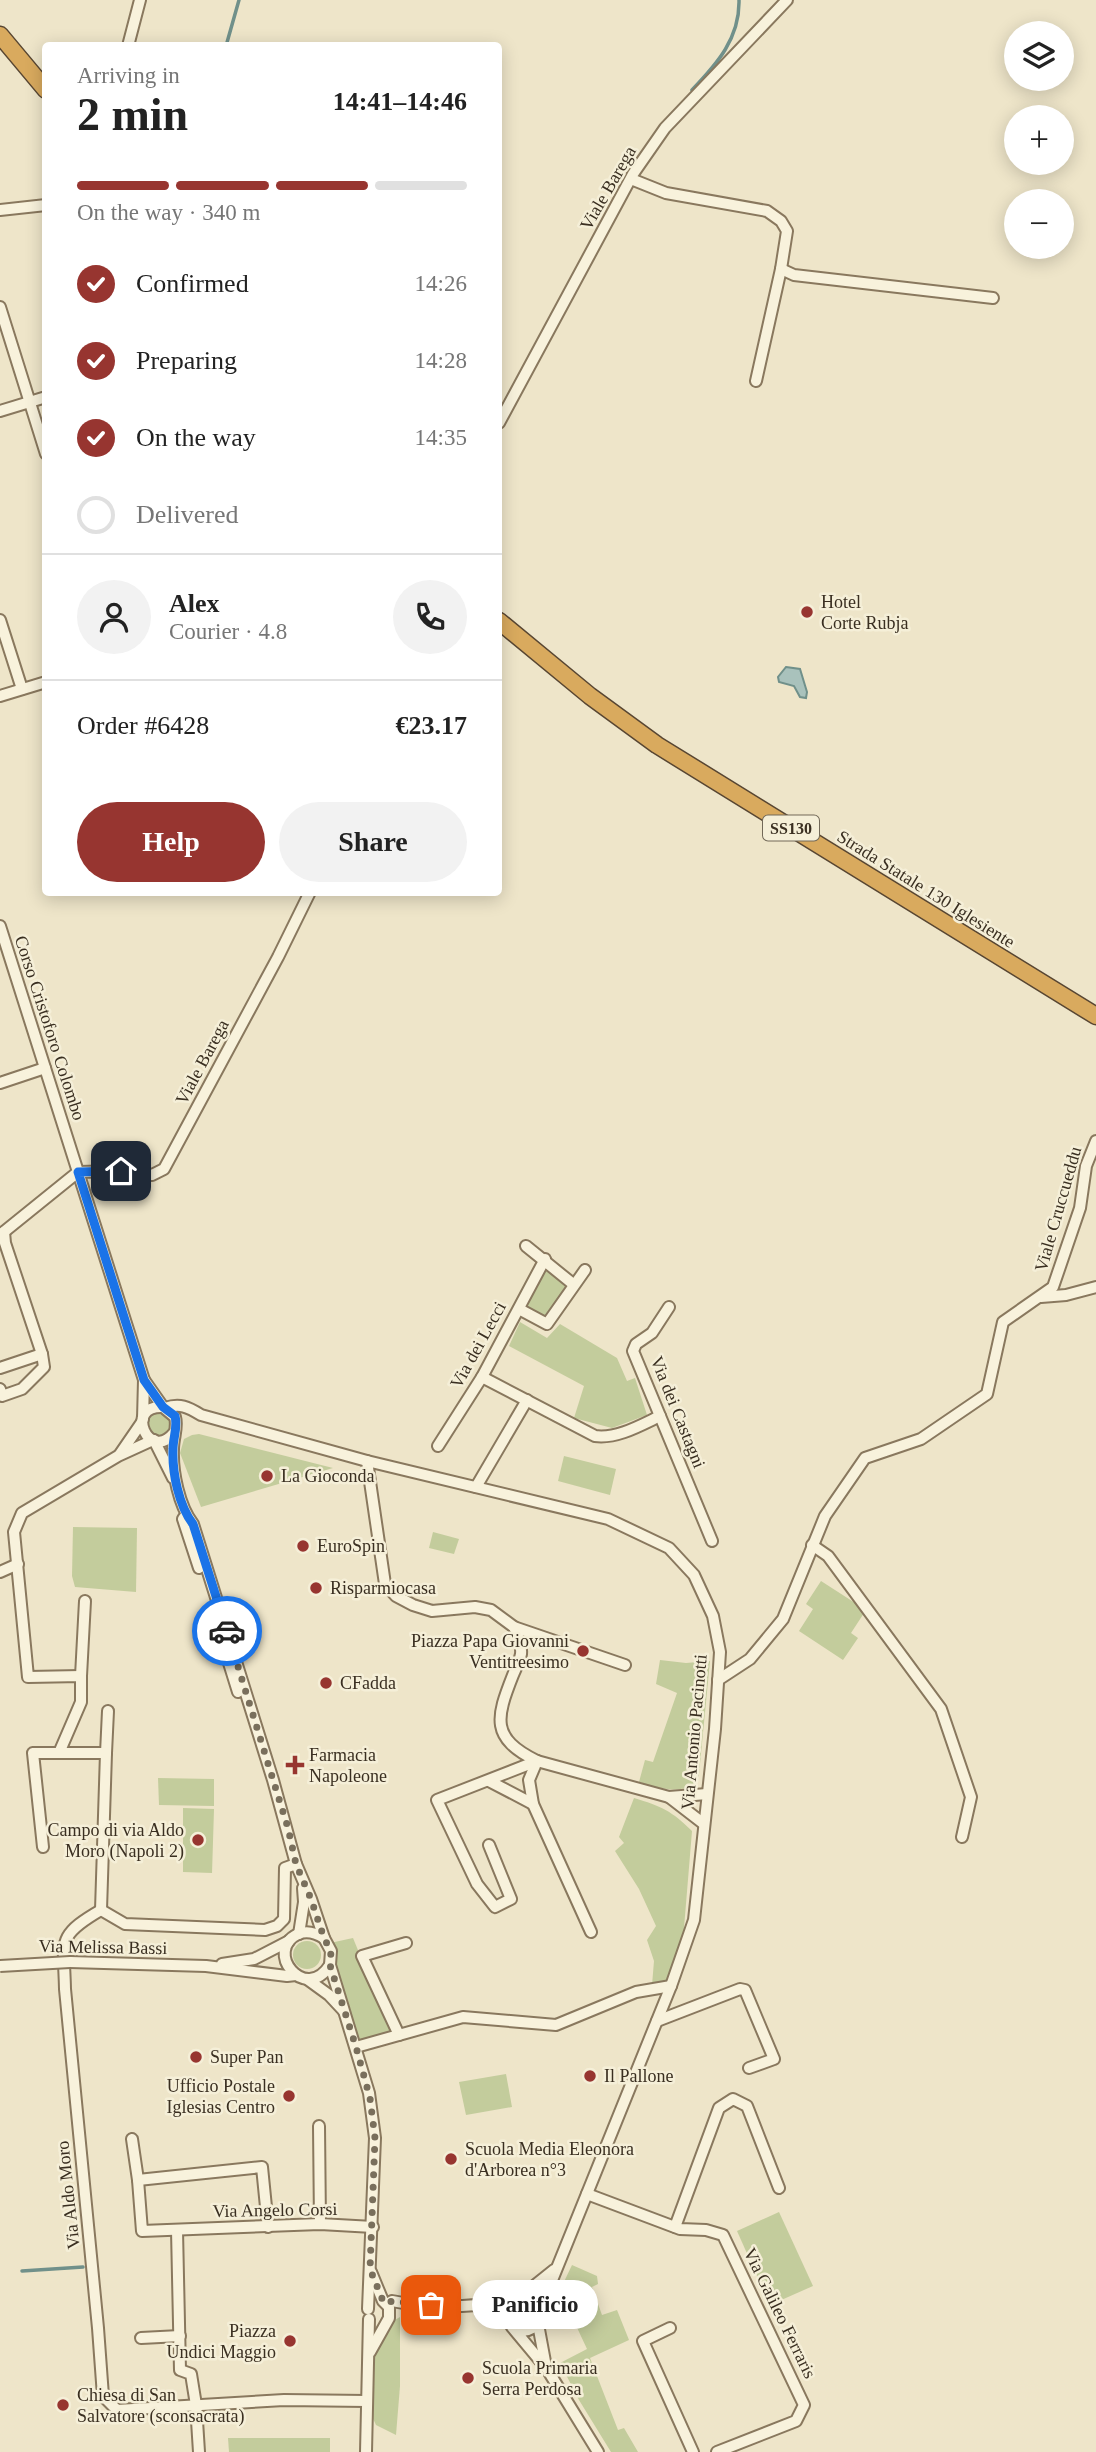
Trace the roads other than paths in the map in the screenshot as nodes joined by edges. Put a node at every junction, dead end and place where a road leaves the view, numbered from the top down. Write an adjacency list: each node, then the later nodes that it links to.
1 (140, 0): 4 (street)
2 (787, 0): 6 (street, Viale Barega)
3 (0, 35): 5 (highway)
4 (129, 42)
5 (42, 85)
6 (631, 179): 9 (street); 16 (street, Viale Barega)
7 (42, 205): 8 (street)
8 (0, 210)
9 (780, 270): 10 (street); 12 (street)
10 (993, 298)
11 (0, 307): 14 (street)
12 (755, 381)
13 (42, 398): 14 (street)
14 (29, 402): 15 (street); 17 (street)
15 (0, 411)
16 (502, 417)
17 (42, 442)
18 (0, 620): 21 (street)
19 (502, 623): 26 (highway, Strada Statale 130 Iglesiente / SS130)
20 (42, 683): 21 (street)
21 (22, 689): 22 (street)
22 (0, 696)
23 (308, 896): 30 (street, Viale Barega)
24 (0, 926): 25 (street, Corso Cristoforo Colombo)
25 (5, 960): 27 (street, Corso Cristoforo Colombo)
26 (1096, 1016)
27 (45, 1069): 28 (street); 30 (street, Corso Cristoforo Colombo)
28 (0, 1083)
29 (1096, 1141): 37 (street, Viale Cruccueddu)
30 (78, 1172): 31 (street); 43 (street, Corso Cristoforo Colombo)
31 (2, 1234): 40 (street)
32 (526, 1246): 33 (street)
33 (545, 1259): 35 (street); 39 (street, Via dei Lecci)
34 (584, 1270): 35 (street)
35 (573, 1284): 39 (street)
36 (1096, 1287): 37 (street)
37 (1038, 1297): 58 (street, Viale Cruccueddu)
38 (669, 1307): 48 (street, Via dei Castagni)
39 (519, 1309): 42 (street, Via dei Lecci)
40 (42, 1354): 41 (street); 44 (street)
41 (0, 1368)
42 (482, 1377): 45 (street); 52 (street, Via dei Lecci)
43 (144, 1380): 46 (street, Corso Cristoforo Colombo); 49 (street, Corso Cristoforo Colombo)
44 (1, 1393)
45 (527, 1400): 48 (street); 56 (street)
46 (164, 1407): 47 (street, Via Antonio Pacinotti); 49 (street); 50 (street, Corso Cristoforo Colombo)
47 (201, 1415): 50 (street); 54 (street, Via Antonio Pacinotti)
48 (660, 1416): 57 (street, Via dei Castagni)
49 (143, 1421): 51 (street, Corso Cristoforo Colombo); 53 (street)
50 (175, 1430): 51 (street); 55 (street, Corso Cristoforo Colombo)
51 (153, 1440): 53 (street); 55 (street, Corso Cristoforo Colombo)
52 (438, 1447)
53 (118, 1456): 59 (street)
54 (367, 1461): 56 (street, Via Antonio Pacinotti); 62 (street)
55 (178, 1487): 78 (street, Corso Cristoforo Colombo)
56 (476, 1487): 65 (street, Via Antonio Pacinotti)
57 (712, 1541)
58 (812, 1545): 65 (street, Viale Cruccueddu); 75 (street)
59 (18, 1564): 60 (street); 64 (street)
60 (0, 1572)
61 (85, 1601): 64 (street)
62 (514, 1627): 63 (street); 69 (street)
63 (625, 1665)
64 (81, 1676): 67 (street)
65 (718, 1680): 71 (street, Via Antonio Pacinotti)
66 (108, 1712): 68 (street)
67 (60, 1753): 68 (street); 77 (street)
68 (106, 1753): 80 (street)
69 (537, 1761): 70 (street); 72 (street); 73 (street)
70 (489, 1781): 73 (street); 76 (street)
71 (707, 1794): 72 (street); 74 (street, Via Antonio Pacinotti)
72 (669, 1797): 74 (street)
73 (533, 1804): 81 (street)
74 (704, 1824): 89 (street, Via Antonio Pacinotti)
75 (962, 1837)
76 (489, 1845)
77 (43, 1847)
78 (296, 1864): 79 (street, Corso Cristoforo Colombo); 80 (street)
79 (303, 1882): 82 (street, Corso Cristoforo Colombo); 83 (street, Corso Cristoforo Colombo)
80 (101, 1910): 122 (street, Via Aldo Moro)
81 (591, 1932)
82 (294, 1937): 83 (street); 87 (street, Via Melissa Bassi); 88 (street, Corso Cristoforo Colombo)
83 (324, 1938): 85 (street, Corso Cristoforo Colombo)
84 (405, 1943): 92 (street)
85 (330, 1965): 88 (street); 90 (street, Corso Cristoforo Colombo)
86 (0, 1966): 87 (street, Via Melissa Bassi, bridge)
87 (206, 1966): 88 (street, Via Melissa Bassi)
88 (301, 1977): 90 (street, Corso Cristoforo Colombo)
89 (671, 1986): 91 (street, Via Antonio Pacinotti); 92 (street)
90 (345, 2012): 93 (street, Corso Cristoforo Colombo)
91 (657, 2021): 94 (street); 99 (street, Via Antonio Pacinotti)
92 (399, 2035): 93 (street)
93 (356, 2047): 102 (street, Corso Cristoforo Colombo)
94 (749, 2068)
95 (318, 2126): 100 (street)
96 (131, 2139): 97 (street)
97 (138, 2179): 101 (street); 104 (street, Via Angelo Corsi)
98 (779, 2188): 103 (street)
99 (587, 2194): 103 (street, Via Galileo Ferraris); 106 (street, Via Antonio Pacinotti)
100 (320, 2224): 101 (street, Via Angelo Corsi); 102 (street, Via Angelo Corsi)
101 (268, 2227): 104 (street, Via Angelo Corsi)
102 (373, 2227): 105 (street, Corso Cristoforo Colombo)
103 (675, 2227): 127 (street, Via Galileo Ferraris)
104 (177, 2230): 117 (street)
105 (370, 2269): 108 (street, Corso Cristoforo Colombo); 112 (street, Corso Cristoforo Colombo)
106 (557, 2269): 107 (street); 111 (street, Via Antonio Pacinotti)
107 (517, 2299): 110 (street); 111 (street); 114 (street)
108 (385, 2303): 109 (street); 112 (street); 113 (street)
109 (406, 2304): 110 (street); 113 (street)
110 (479, 2306): 114 (street)
111 (540, 2310): 115 (street)
112 (369, 2314): 113 (street); 119 (street, Corso Cristoforo Colombo)
113 (388, 2320): 119 (street, Corso Cristoforo Colombo)
114 (510, 2324): 115 (street); 120 (street)
115 (538, 2324): 120 (street)
116 (670, 2328): 126 (street)
117 (180, 2336): 118 (street); 122 (street)
118 (141, 2337)
119 (369, 2355): 121 (street, Corso Cristoforo Colombo)
120 (547, 2370): 125 (street)
121 (367, 2401): 122 (street, Via Aldo Moro); 124 (street, Corso Cristoforo Colombo)
122 (196, 2405): 123 (street)
123 (199, 2452)
124 (366, 2452)
125 (598, 2452)
126 (694, 2452)
127 (717, 2452)

